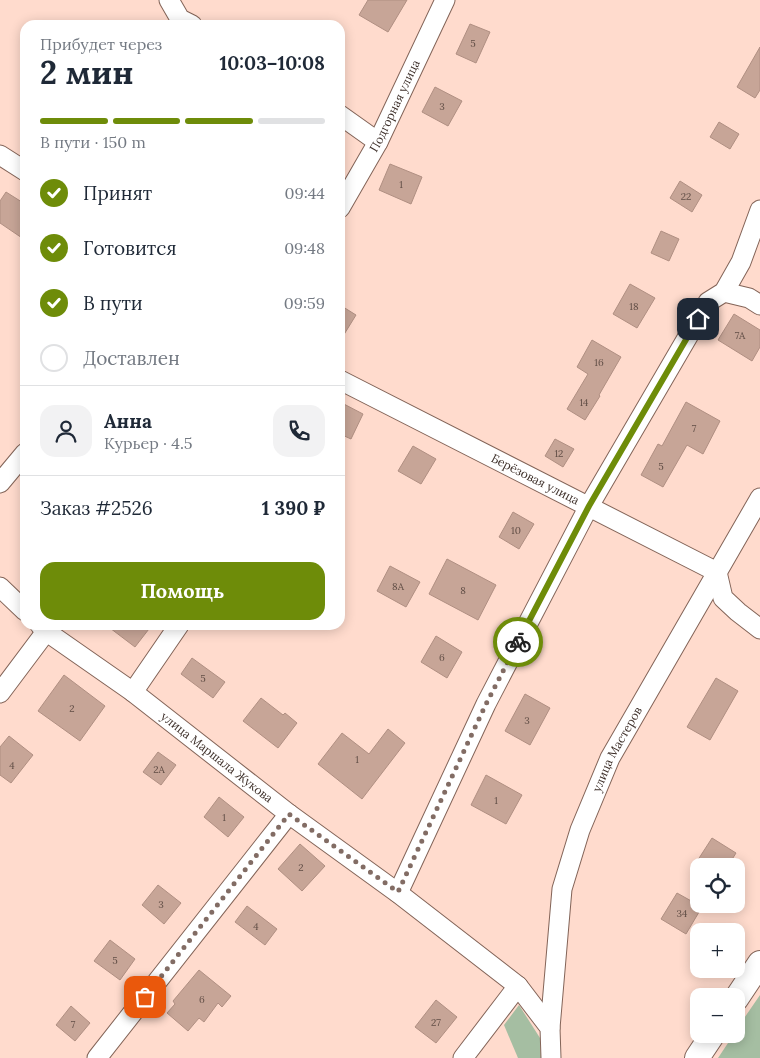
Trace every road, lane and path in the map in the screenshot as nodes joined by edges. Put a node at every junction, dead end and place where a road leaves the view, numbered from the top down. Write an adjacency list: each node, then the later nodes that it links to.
1 (169, 0): 3 (street)
2 (445, 0): 5 (street, Подгорная улица)
3 (182, 20)
4 (345, 119): 5 (street)
5 (378, 142): 8 (street, Подгорная улица)
6 (0, 155): 7 (street)
7 (20, 168)
8 (345, 199)
9 (760, 210): 10 (street)
10 (724, 292): 11 (street); 16 (street)
11 (760, 305)
12 (345, 383): 16 (street, Берёзовая улица)
13 (20, 459): 14 (street)
14 (0, 483)
15 (760, 498): 17 (street, улица Мастеров)
16 (589, 506): 17 (street, Берёзовая улица); 27 (street)
17 (717, 572): 20 (street); 31 (street, улица Мастеров)
18 (0, 586): 19 (street)
19 (20, 606)
20 (760, 629)
21 (44, 630): 24 (street)
22 (50, 630): 25 (street, улица Маршала Жукова)
23 (176, 630): 25 (street)
24 (0, 692)
25 (133, 692): 26 (street, улица Маршала Жукова)
26 (289, 814): 27 (street, улица Маршала Жукова); 33 (street)
27 (398, 892): 29 (street, улица Маршала Жукова)
28 (760, 963): 30 (main road)
29 (518, 986): 31 (street, улица Маршала Жукова); 34 (street)
30 (743, 988)
31 (550, 1028): 35 (street)
32 (707, 1043): 36 (main road)
33 (97, 1058)
34 (463, 1058)
35 (551, 1058)
36 (697, 1058)

